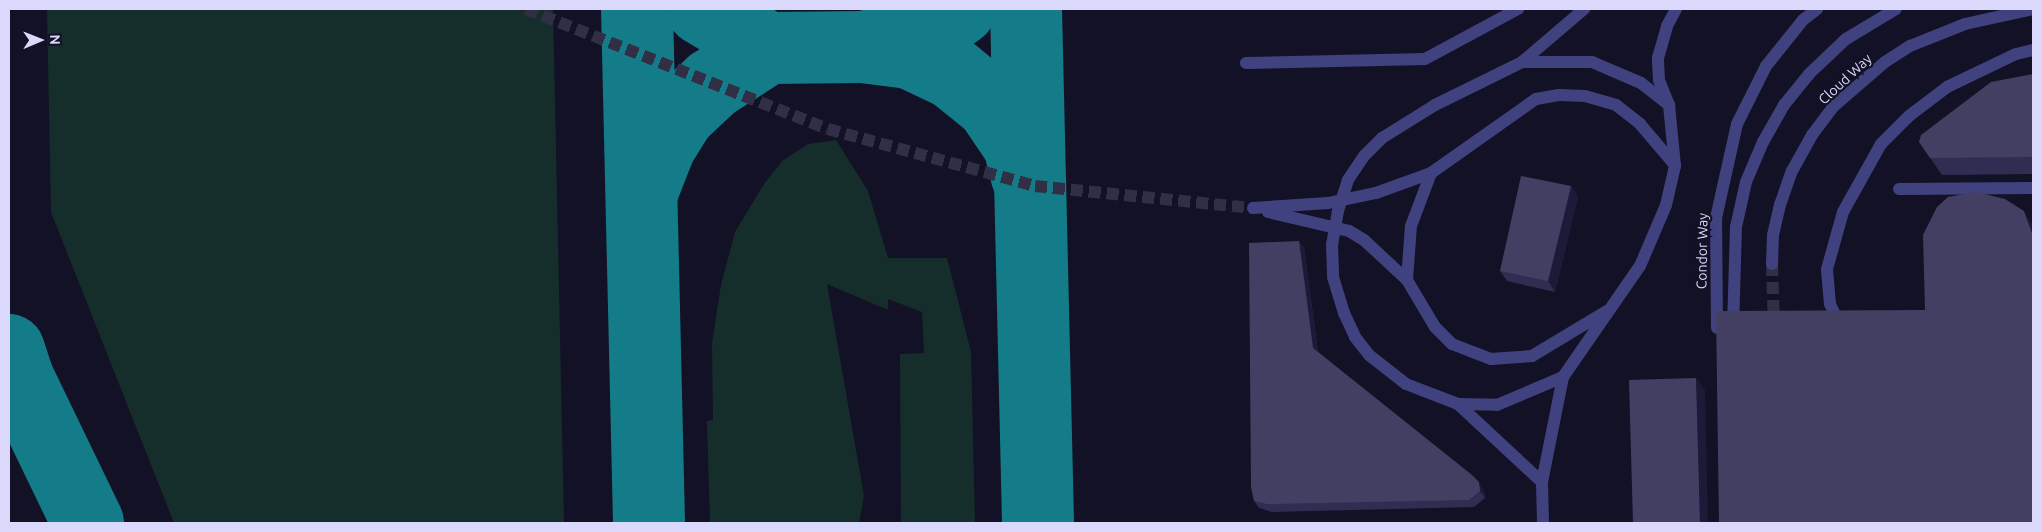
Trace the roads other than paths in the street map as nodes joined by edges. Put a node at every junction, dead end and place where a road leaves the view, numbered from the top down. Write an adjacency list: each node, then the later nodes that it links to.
1 (1518, 9): 9 (street)
2 (1584, 9): 8 (street)
3 (1676, 9): 10 (street)
4 (1817, 9): 19 (street, Condor Way)
5 (1896, 9): 20 (street, bridge)
6 (2033, 9): 15 (street, Cloud Way)
7 (2033, 50): 18 (street)
8 (1522, 62): 10 (street); 22 (street, bridge)
9 (1246, 64)
10 (1668, 105): 11 (street)
11 (1675, 166): 12 (street); 17 (street)
12 (1431, 173): 16 (street); 16 (street)
13 (2033, 188): 14 (street)
14 (1899, 189)
15 (1772, 264)
16 (1407, 280): 17 (street)
17 (1614, 307): 21 (street)
18 (1846, 337)
19 (1717, 342)
20 (1734, 342)
21 (1563, 378): 22 (street); 23 (street)
22 (1458, 404): 23 (street)
23 (1542, 482): 24 (street)
24 (1543, 523)

